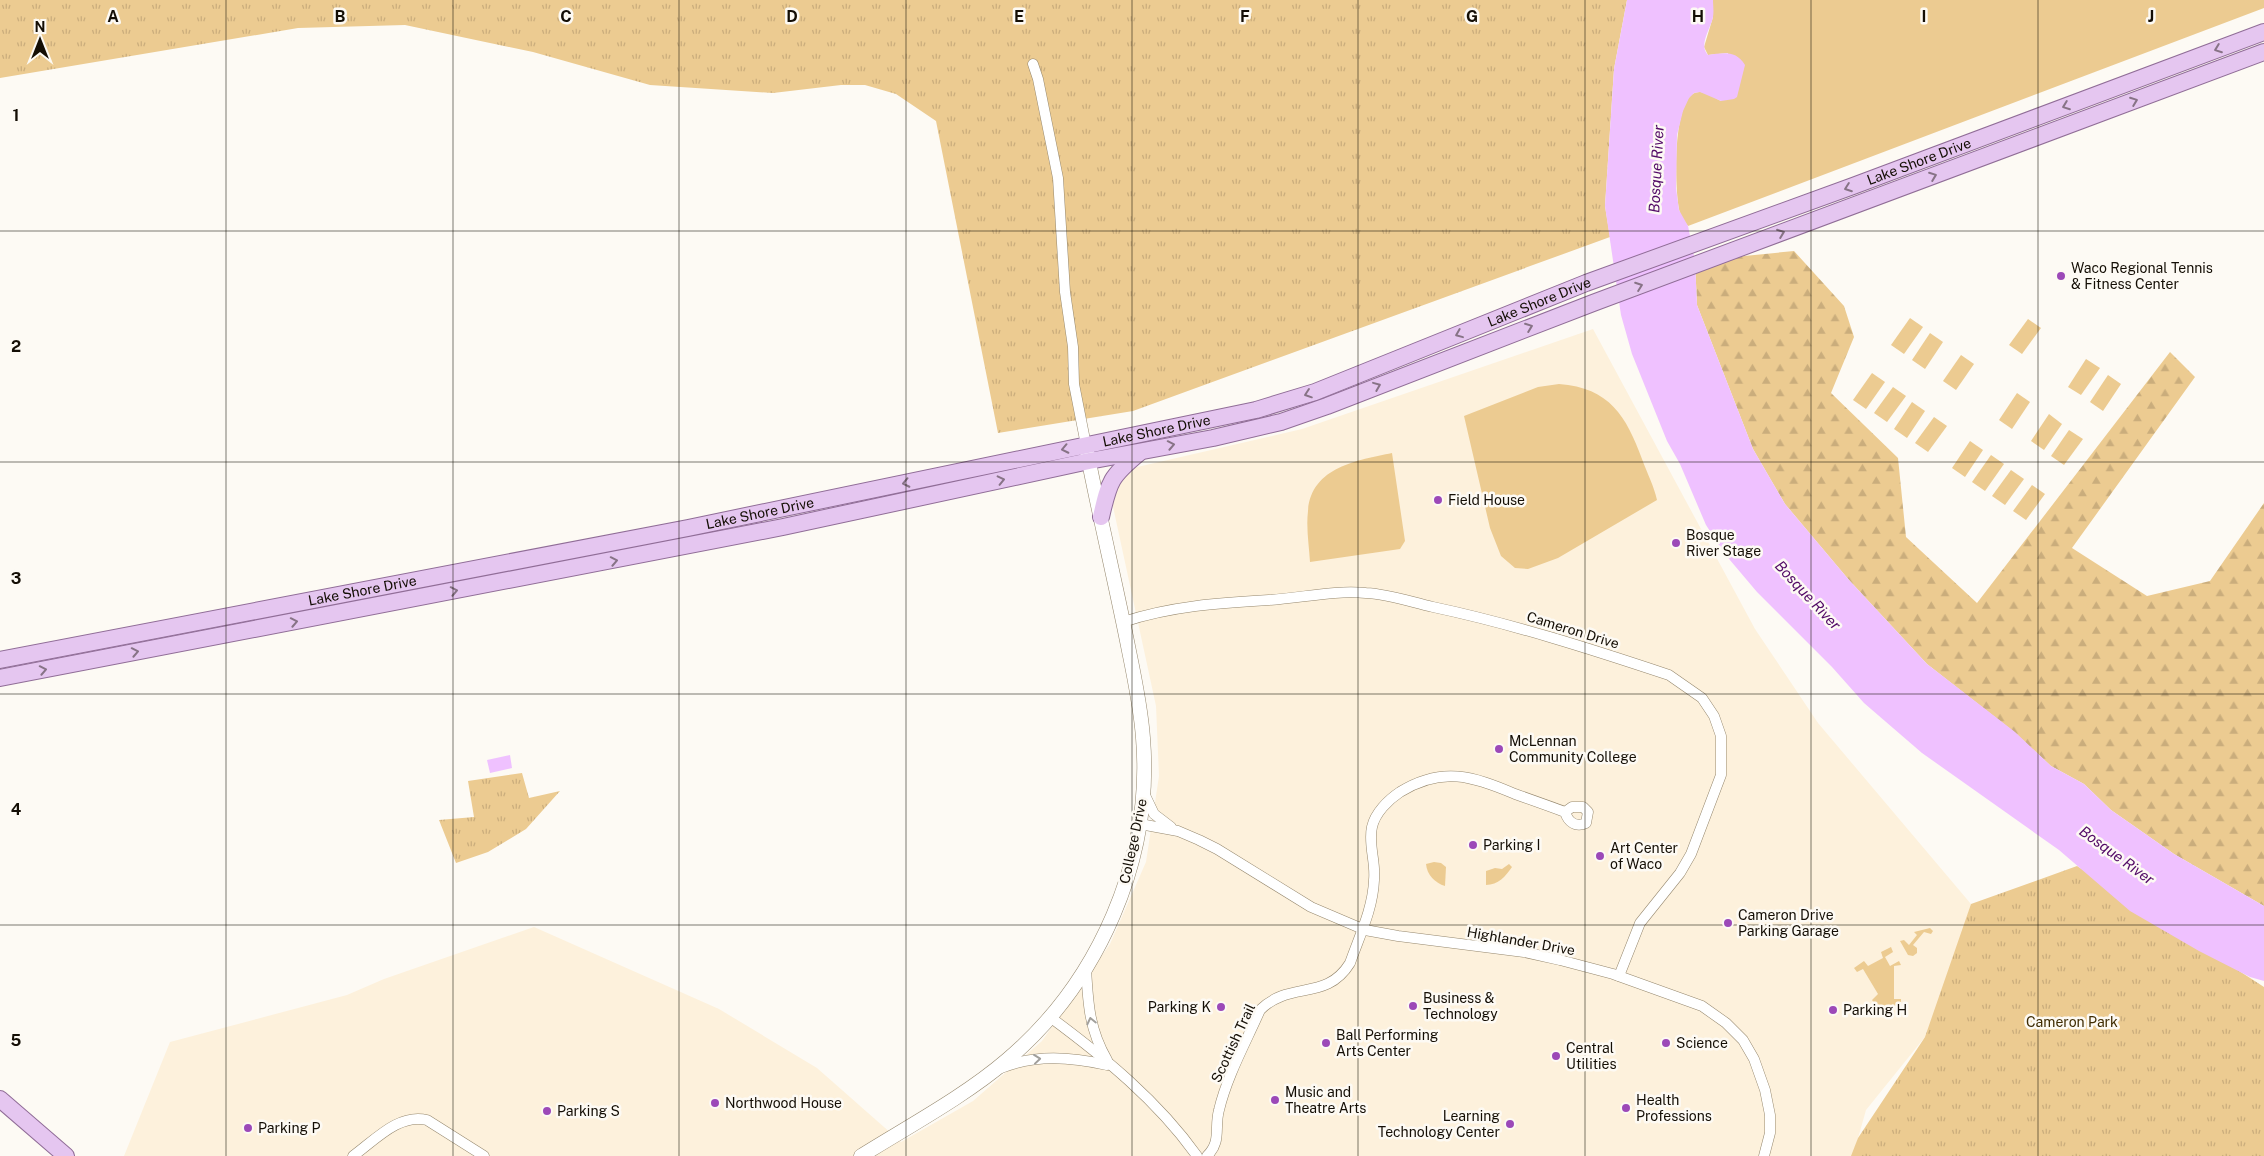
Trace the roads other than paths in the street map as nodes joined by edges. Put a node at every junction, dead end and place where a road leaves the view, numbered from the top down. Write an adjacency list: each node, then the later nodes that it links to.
1 (2264, 32): 5 (main road, Lake Shore Drive, one-way to 5)
2 (2264, 52): 4 (main road, Lake Shore Drive, one-way to 2)
3 (1033, 64): 5 (street)
4 (1142, 451): 5 (main road, Lake Shore Drive); 6 (main road)
5 (1087, 453): 6 (street, College Drive); 8 (main road, Lake Shore Drive, one-way to 8); 9 (main road, Lake Shore Drive, one-way to 5)
6 (1101, 516): 7 (street, College Drive)
7 (1124, 622): 10 (street, College Drive); 16 (street, Cameron Drive)
8 (0, 660)
9 (0, 678)
10 (1143, 790): 12 (street, College Drive); 13 (street, Highlander Drive)
11 (1565, 812): 14 (street, Scottish Trail)
12 (1140, 824): 13 (street, Highlander Drive); 15 (street, College Drive)
13 (1178, 831): 14 (street, Highlander Drive)
14 (1362, 928): 16 (street, Highlander Drive); 26 (street, Scottish Trail)
15 (1086, 968): 17 (street, College Drive); 18 (street, one-way to 15)
16 (1619, 976): 27 (street, Highlander Drive)
17 (1050, 1017): 18 (street); 19 (street, College Drive)
18 (1110, 1065): 19 (street, one-way to 18); 25 (street)
19 (990, 1073): 24 (street, College Drive)
20 (0, 1099): 21 (main road)
21 (66, 1156)
22 (353, 1156): 23 (street)
23 (484, 1156)
24 (861, 1156)
25 (1197, 1156)
26 (1207, 1156)
27 (1764, 1156)

